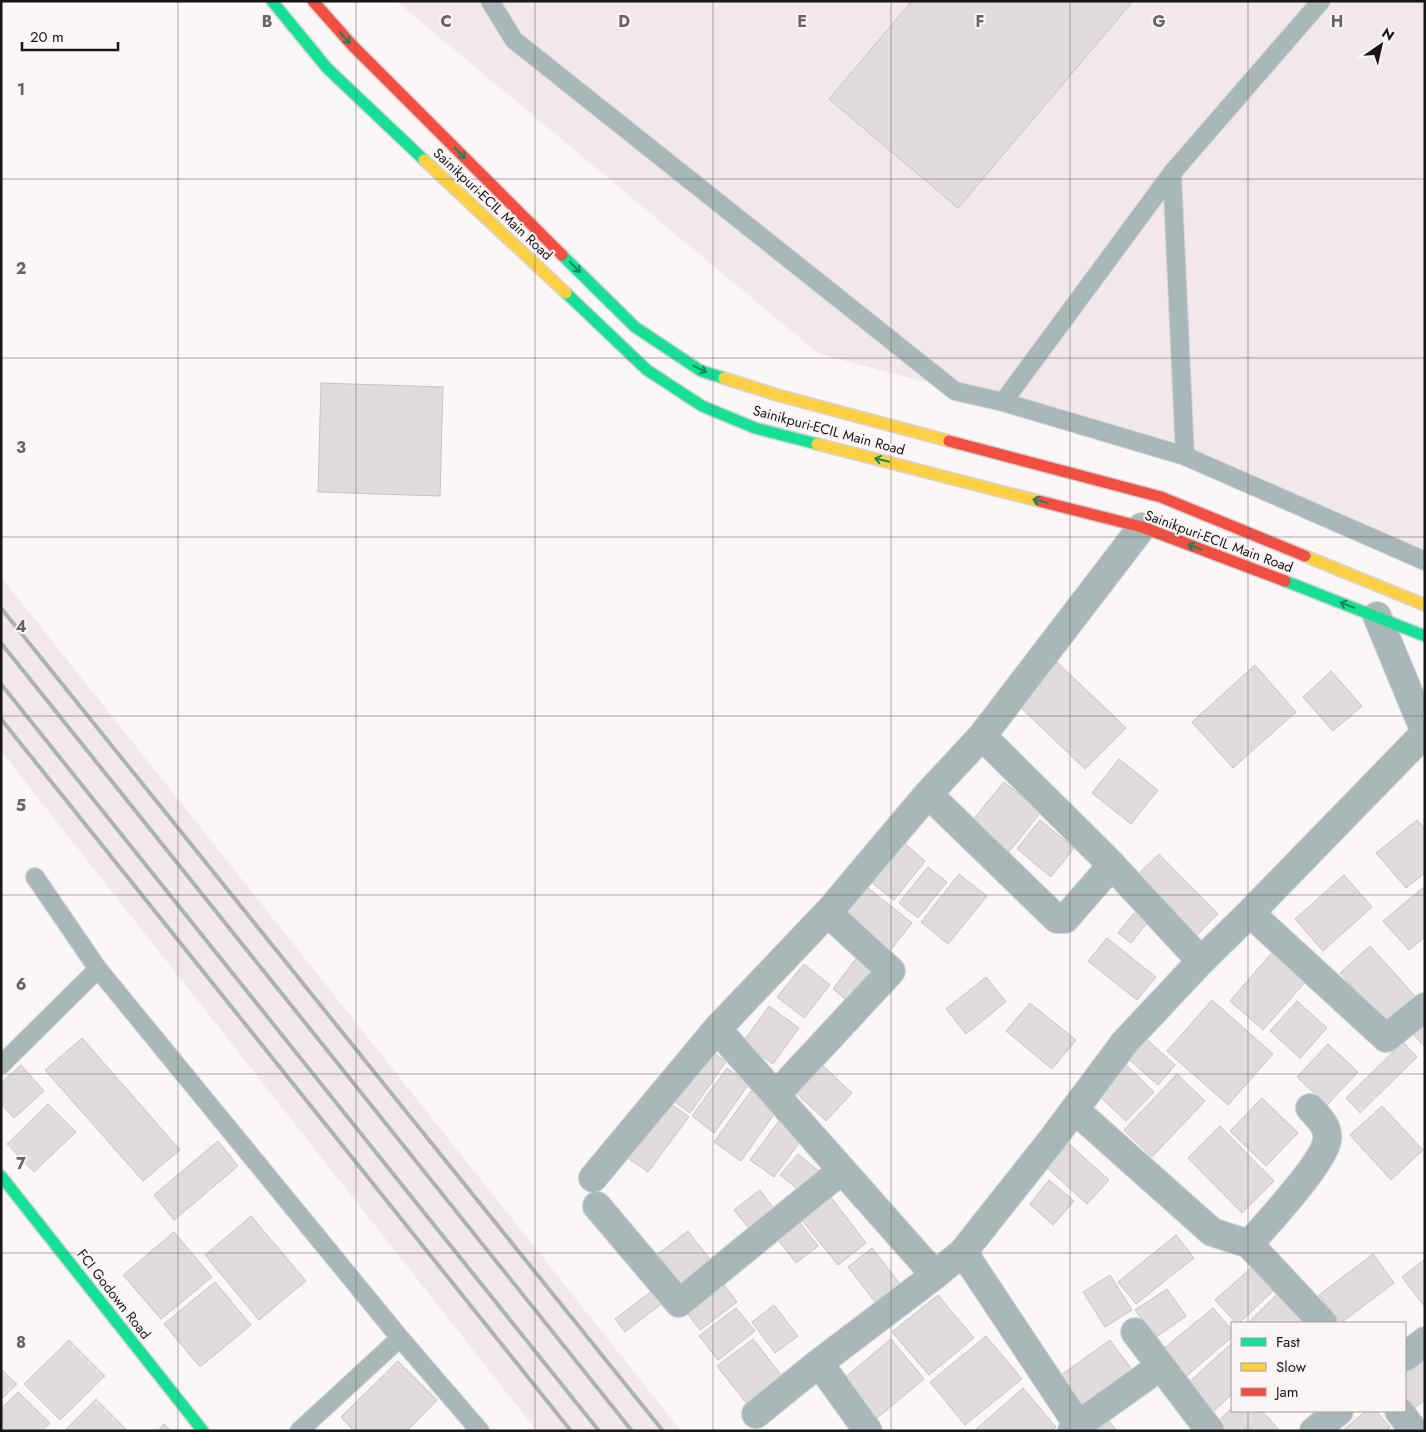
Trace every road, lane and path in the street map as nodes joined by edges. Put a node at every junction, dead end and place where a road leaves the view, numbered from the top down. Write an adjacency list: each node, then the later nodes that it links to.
1 (272, 1): 8 (main road, Sainikpuri-ECIL Main Road, one-way to 1)
2 (313, 1): 10 (main road, Sainikpuri-ECIL Main Road, one-way to 10)
3 (490, 1): 6 (lane)
4 (1321, 1): 5 (lane)
5 (1172, 173): 6 (lane); 7 (lane)
6 (1003, 402): 7 (lane)
7 (1185, 456): 9 (lane)
8 (1142, 527): 11 (main road, Sainikpuri-ECIL Main Road, one-way to 8); 14 (street)
9 (1425, 561)
10 (1425, 605)
11 (1377, 616): 12 (main road, Sainikpuri-ECIL Main Road); 13 (street)
12 (1425, 636)
13 (1425, 732): 19 (street)
14 (982, 736): 15 (street); 16 (street)
15 (928, 794): 16 (street); 18 (street)
16 (1112, 865): 20 (street)
17 (35, 877): 21 (lane)
18 (828, 913): 23 (street); 25 (street)
19 (1250, 913): 20 (street); 22 (street)
20 (1201, 961): 27 (street)
21 (98, 969): 24 (lane); 37 (lane)
22 (1425, 1007)
23 (717, 1029): 25 (street); 30 (street)
24 (1, 1065)
25 (776, 1095): 28 (street)
26 (1310, 1108): 32 (street)
27 (1075, 1110): 32 (street); 33 (street)
28 (842, 1170): 31 (street); 34 (street)
29 (1, 1176): 46 (main road, FCI Godown Road)
30 (593, 1178)
31 (597, 1206)
32 (1249, 1244): 35 (street)
33 (963, 1252): 34 (street); 45 (street)
34 (935, 1275): 40 (street)
35 (1322, 1322)
36 (1135, 1332): 41 (street)
37 (400, 1338): 47 (lane); 48 (lane)
38 (1425, 1341): 39 (street)
39 (1406, 1356)
40 (819, 1362): 44 (street); 49 (street)
41 (1161, 1366): 45 (street); 50 (street)
42 (1338, 1412): 51 (street)
43 (1400, 1412): 52 (street)
44 (756, 1414)
45 (1075, 1428)
46 (203, 1431)
47 (299, 1431)
48 (480, 1431)
49 (868, 1431)
50 (1210, 1431)
51 (1314, 1431)
52 (1414, 1431)

